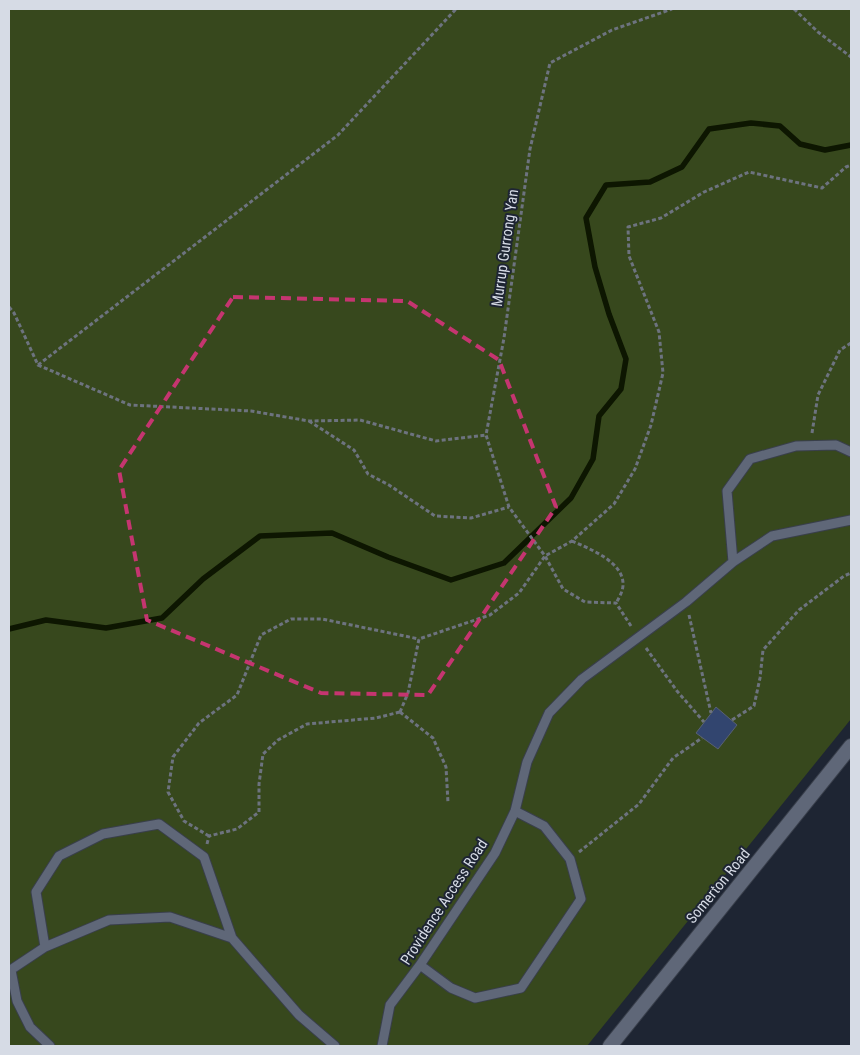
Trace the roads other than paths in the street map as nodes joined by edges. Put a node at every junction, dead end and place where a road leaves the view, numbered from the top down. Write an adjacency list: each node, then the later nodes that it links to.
1 (851, 452): 3 (lane)
2 (851, 520): 3 (lane, Providence Access Road)
3 (733, 562): 5 (lane, Providence Access Road)
4 (851, 746): 13 (main road, Somerton Road)
5 (514, 810): 8 (lane, Providence Access Road); 8 (lane)
6 (232, 938): 7 (lane); 7 (lane); 11 (lane)
7 (45, 947): 9 (lane)
8 (420, 965): 12 (lane, Providence Access Road)
9 (10, 971): 10 (lane)
10 (50, 1046)
11 (335, 1046)
12 (382, 1046)
13 (610, 1046)

